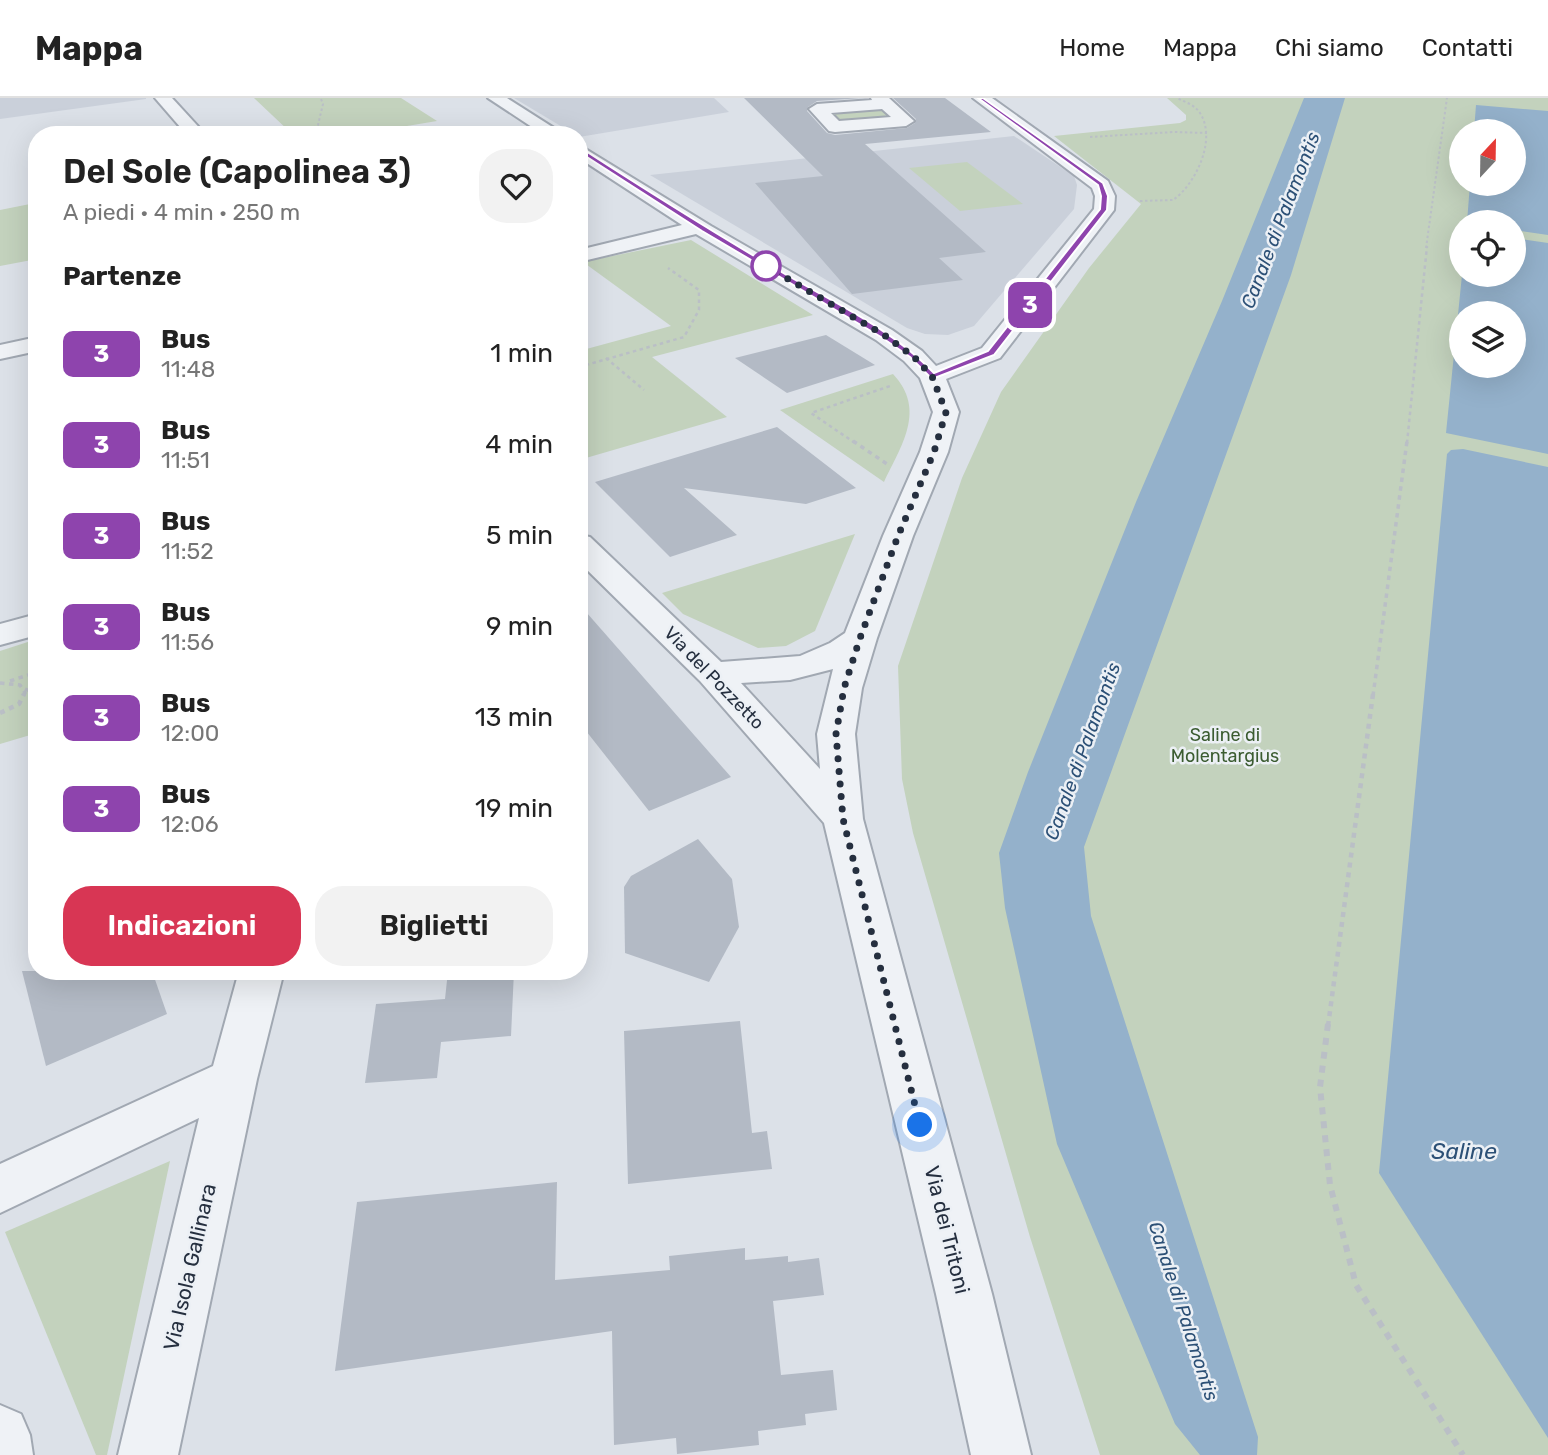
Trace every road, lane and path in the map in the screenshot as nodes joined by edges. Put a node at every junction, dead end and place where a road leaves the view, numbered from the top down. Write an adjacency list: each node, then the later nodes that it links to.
1 (163, 98): 7 (street)
2 (321, 98): 8 (path)
3 (496, 98): 9 (street)
4 (981, 98): 11 (street)
5 (1177, 98): 10 (path)
6 (1447, 98): 43 (path)
7 (189, 126)
8 (316, 126)
9 (541, 126)
10 (1207, 133): 11 (path); 13 (path)
11 (1041, 140): 21 (street)
12 (588, 156): 14 (street)
13 (1136, 201)
14 (700, 227): 15 (street); 21 (street)
15 (666, 235): 16 (street); 19 (path)
16 (588, 254)
17 (28, 346): 18 (street)
18 (0, 352)
19 (605, 358): 20 (path); 23 (path)
20 (588, 364)
21 (932, 376): 24 (street, Via dei Tritoni)
22 (893, 378): 24 (path)
23 (644, 390)
24 (920, 486): 28 (street, Via dei Tritoni)
25 (588, 553): 29 (street, Via del Pozzetto)
26 (28, 627): 27 (street)
27 (0, 635)
28 (860, 638): 29 (street); 35 (street, Via dei Tritoni)
29 (712, 673): 35 (street, Via del Pozzetto)
30 (28, 675): 31 (path)
31 (3, 683): 32 (path)
32 (24, 688): 33 (path); 34 (path)
33 (28, 690)
34 (0, 713)
35 (843, 819): 42 (street, Via dei Tritoni)
36 (260, 980): 37 (street, Via Isola Gallinara)
37 (233, 1079): 38 (street); 41 (street, Via Isola Gallinara)
38 (0, 1189)
39 (0, 1435): 40 (street)
40 (3, 1455)
41 (148, 1455)
42 (1001, 1455)
43 (1463, 1455)

